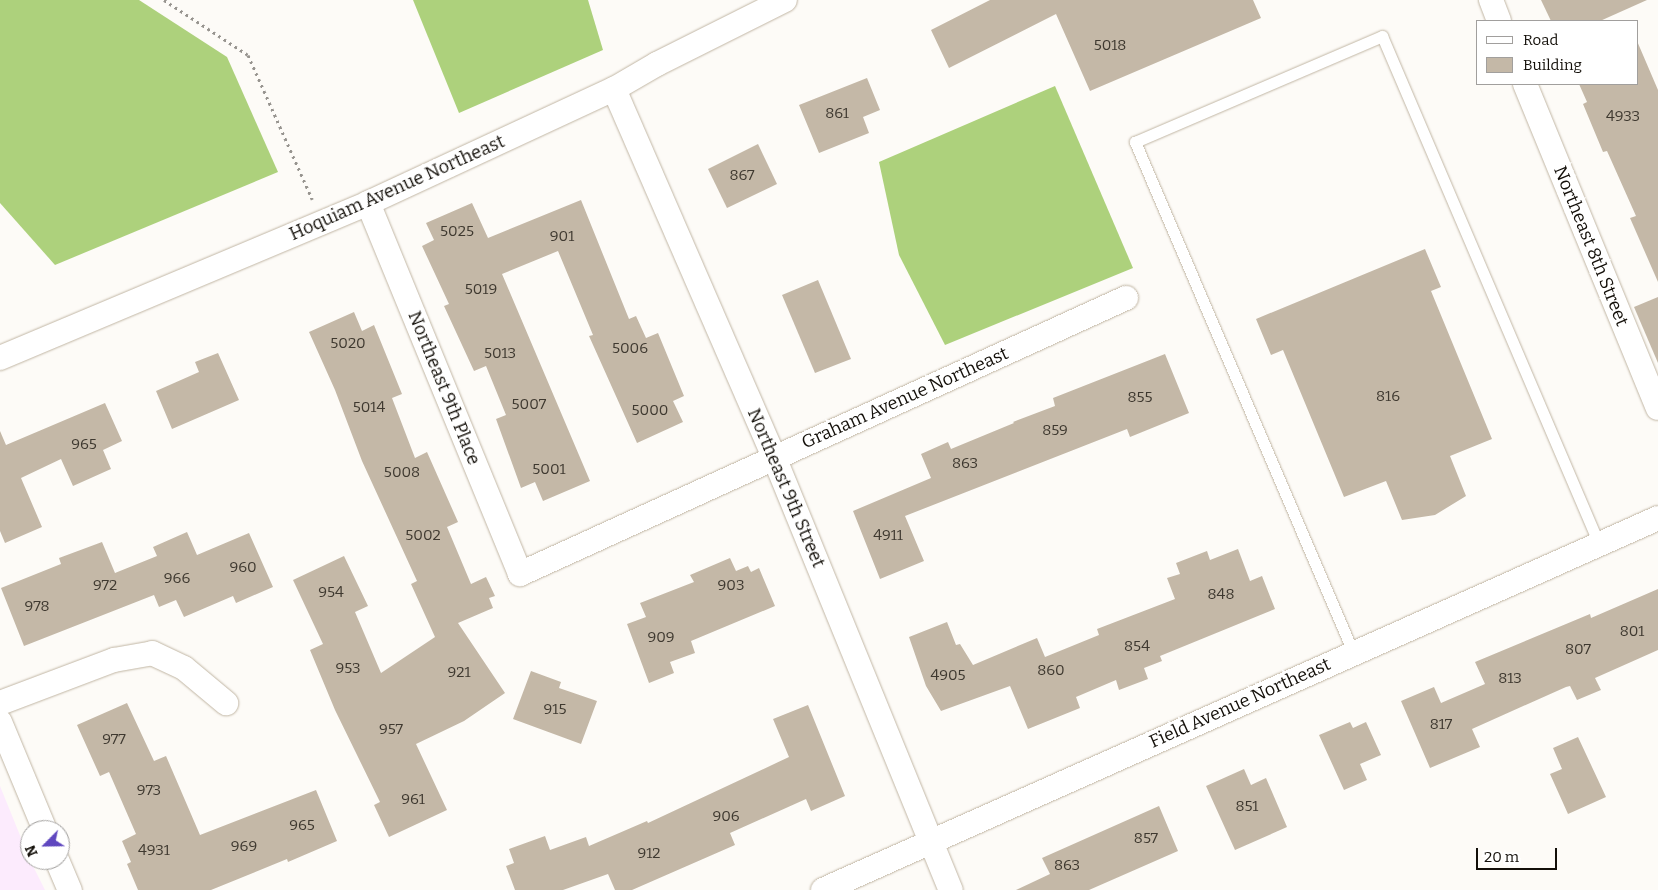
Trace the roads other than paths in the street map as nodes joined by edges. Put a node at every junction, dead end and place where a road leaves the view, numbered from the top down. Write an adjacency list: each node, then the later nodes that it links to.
1 (785, 0): 5 (street, Hoquiam Avenue Northeast)
2 (1491, 0): 3 (street)
3 (1499, 20)
4 (1525, 85): 9 (street, Northeast 8th Street)
5 (614, 90): 6 (street, Hoquiam Avenue Northeast); 10 (street, Northeast 9th Street)
6 (368, 203): 8 (street, Hoquiam Avenue Northeast); 13 (street, Northeast 9th Place)
7 (1126, 298): 10 (street, Graham Avenue Northeast)
8 (0, 358)
9 (1658, 408)
10 (774, 458): 13 (street, Graham Avenue Northeast); 19 (street, Northeast 9th Street)
11 (1658, 518): 12 (street, Field Avenue Northeast)
12 (1599, 544): 14 (street, Field Avenue Northeast); 14 (lane)
13 (520, 574)
14 (1353, 652): 19 (street, Field Avenue Northeast)
15 (0, 703): 16 (street)
16 (226, 703)
17 (0, 722): 18 (street)
18 (41, 820)
19 (931, 842): 22 (street, Field Avenue Northeast); 23 (street, Northeast 9th Street)
20 (61, 870): 21 (street)
21 (70, 890)
22 (823, 890)
23 (951, 890)

